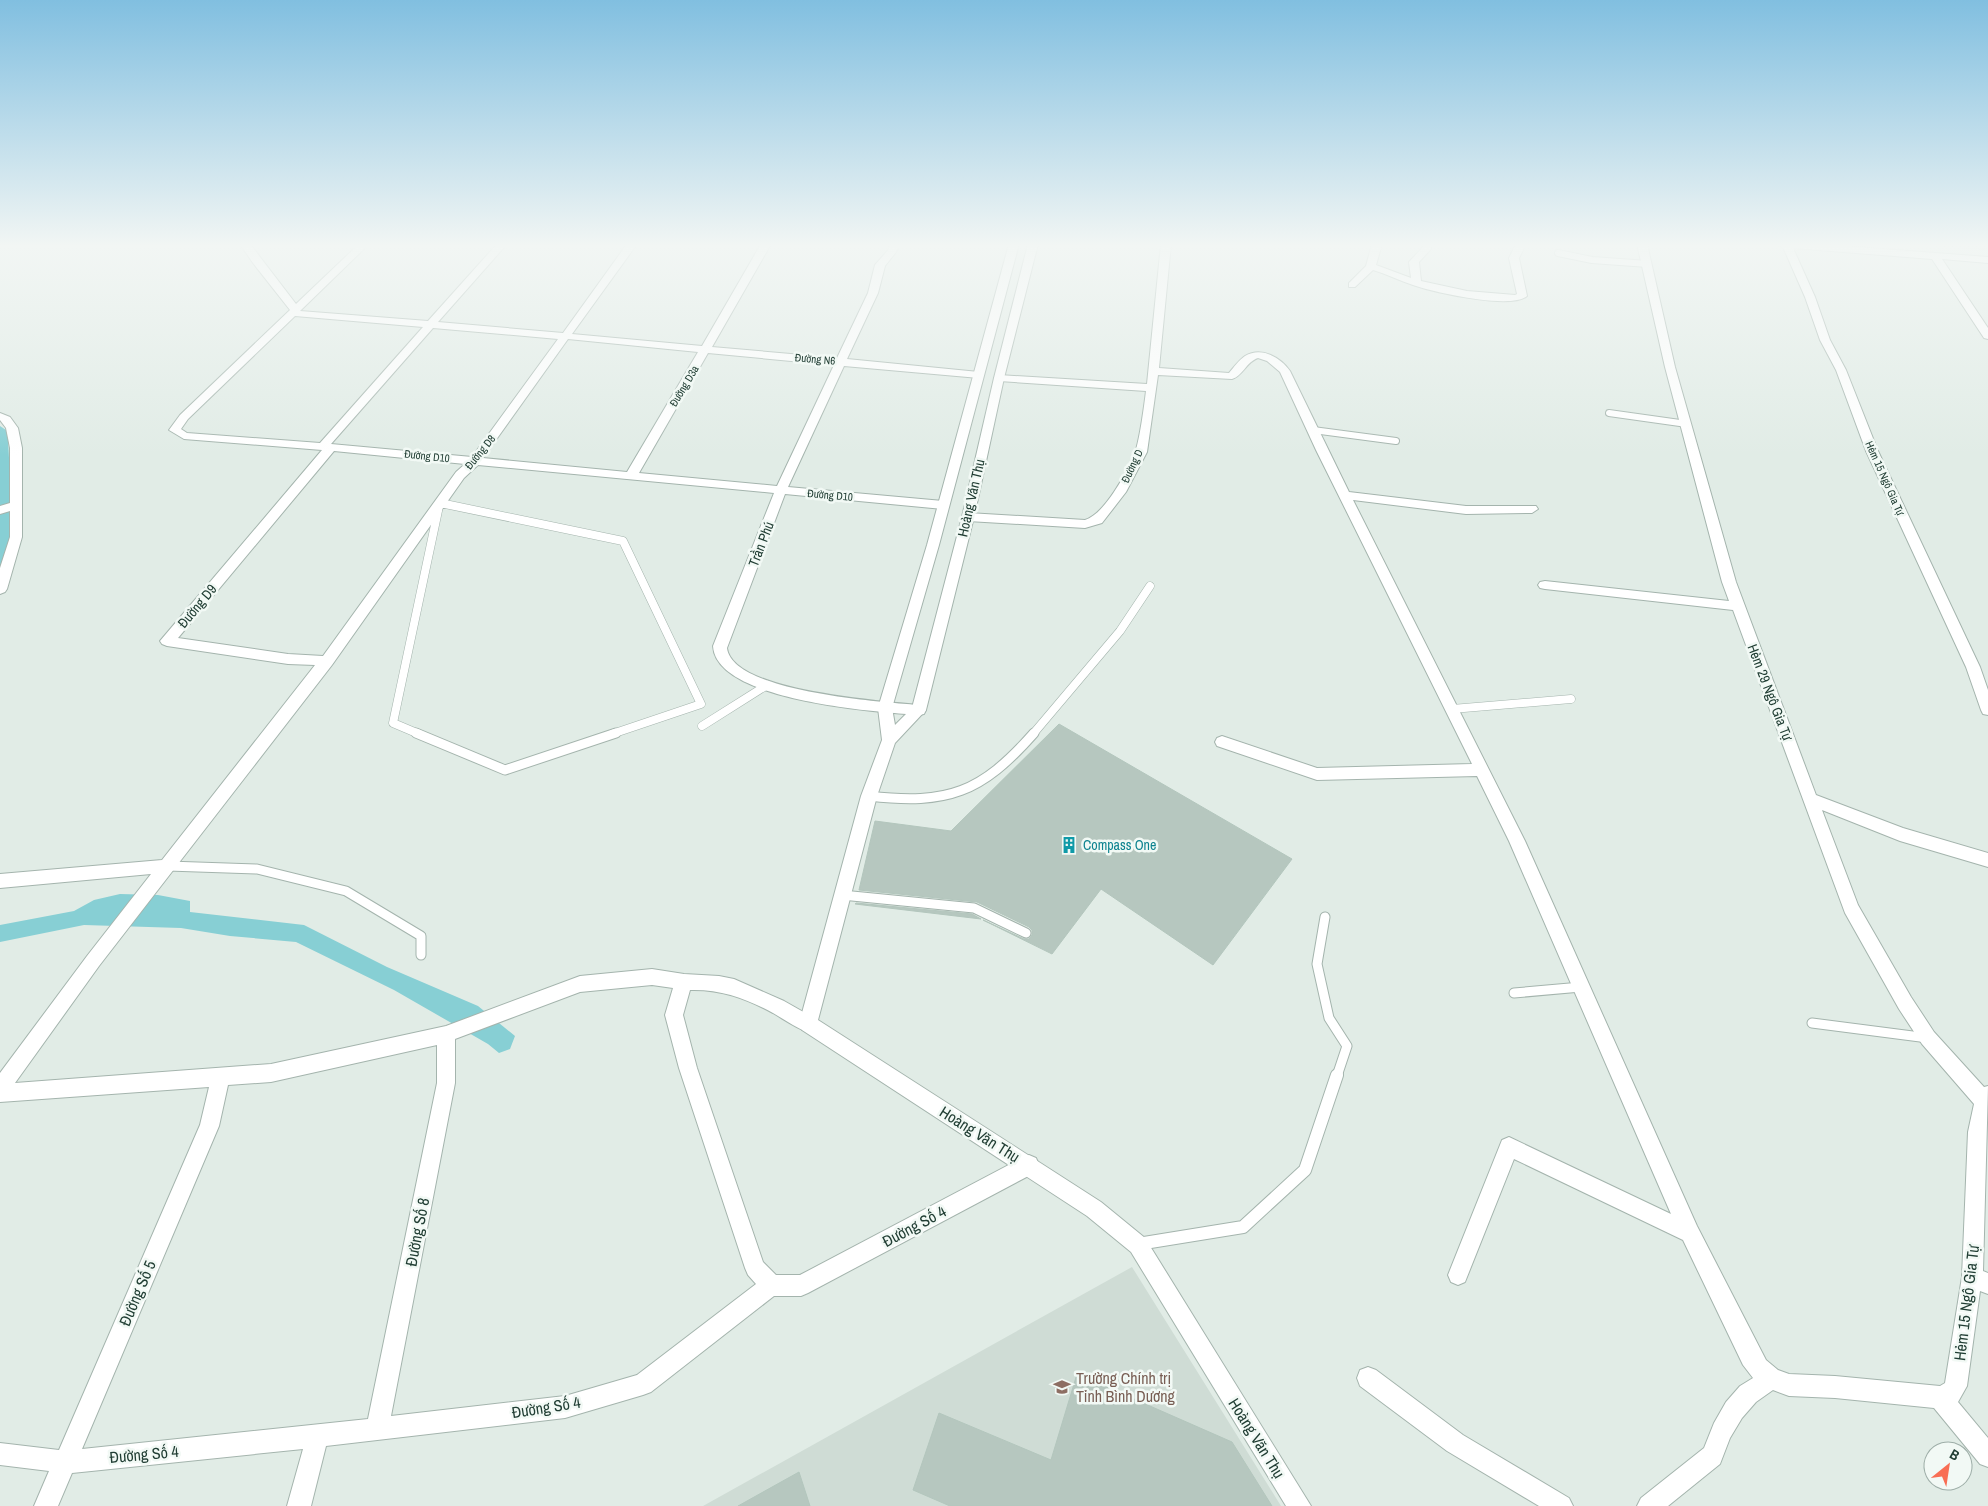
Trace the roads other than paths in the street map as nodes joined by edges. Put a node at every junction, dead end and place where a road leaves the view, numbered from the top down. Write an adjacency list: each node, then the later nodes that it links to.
1 (291, 314): 27 (street, Đường D10)
2 (317, 314): 13 (street, Đường N6)
3 (440, 314): 13 (street, Đường D9)
4 (581, 314): 14 (street, Đường D8)
5 (726, 314): 16 (street, Đường D3a)
6 (863, 314): 17 (street, Trần Phú)
7 (994, 314): 19 (street, Hoàng Văn Thụ)
8 (1016, 314): 20 (street, Hoàng Văn Thụ)
9 (1159, 314): 18 (street, Đường D)
10 (1657, 314): 24 (street, Hẻm 29 Ngô Gia Tự)
11 (1816, 314): 52 (street, Hẻm 15 Ngô Gia Tự)
12 (1974, 314): 15 (street)
13 (430, 325): 14 (street, Đường N6); 27 (street, Đường D9)
14 (565, 336): 16 (street, Đường N6); 30 (street, Đường D8)
15 (1988, 336)
16 (706, 349): 17 (street, Đường N6); 31 (street, Đường D3a)
17 (842, 361): 19 (street, Đường N6); 32 (street, Trần Phú)
18 (1153, 371): 21 (street, Đường D); 25 (street)
19 (979, 375): 20 (street, Đường N6); 28 (street, Hoàng Văn Thụ)
20 (999, 378): 21 (street, Đường N6); 29 (street, Hoàng Văn Thụ)
21 (1151, 388): 39 (street, Đường D)
22 (1609, 414): 24 (lane)
23 (0, 416): 36 (street)
24 (1687, 424): 45 (street, Hẻm 29 Ngô Gia Tự)
25 (1313, 430): 26 (lane); 33 (street)
26 (1396, 441)
27 (327, 446): 30 (street, Đường D10); 46 (street, Đường D9)
28 (958, 453): 29 (street); 35 (street, Hoàng Văn Thụ)
29 (980, 454): 39 (street, Hoàng Văn Thụ)
30 (475, 461): 31 (street, Đường D10); 34 (street, Đường D8)
31 (631, 476): 32 (street, Đường D10)
32 (781, 490): 35 (street, Đường D10); 47 (street, Trần Phú)
33 (1346, 494): 37 (street); 50 (street)
34 (440, 504): 34 (lane); 46 (street, Đường D8)
35 (944, 505): 40 (street, Hoàng Văn Thụ)
36 (15, 506): 38 (street); 44 (street)
37 (1532, 509)
38 (0, 510)
39 (968, 517): 41 (street, Hoàng Văn Thụ)
40 (933, 545): 41 (street); 49 (street, Hoàng Văn Thụ)
41 (959, 548): 51 (street, Hoàng Văn Thụ)
42 (1545, 585): 45 (street)
43 (1150, 586): 57 (lane)
44 (0, 589)
45 (1737, 606): 58 (street, Hẻm 29 Ngô Gia Tự)
46 (327, 660): 60 (street, Đường D8)
47 (767, 685): 49 (street, Trần Phú); 53 (lane)
48 (1571, 699): 50 (lane)
49 (886, 708): 51 (street, Trần Phú); 54 (street, Hoàng Văn Thụ)
50 (1452, 708): 56 (street)
51 (919, 710): 54 (street, Hoàng Văn Thụ)
52 (1988, 710)
53 (702, 726)
54 (889, 740): 57 (street, Hoàng Văn Thụ)
55 (1222, 742): 56 (street)
56 (1482, 770): 67 (street)
57 (869, 796): 62 (street, Hoàng Văn Thụ)
58 (1810, 799): 59 (street); 72 (street, Hẻm 29 Ngô Gia Tự)
59 (1988, 860)
60 (168, 866): 61 (street); 65 (lane); 74 (street, Đường D8)
61 (0, 881)
62 (842, 895): 64 (lane); 70 (street, Hoàng Văn Thụ)
63 (1325, 917): 80 (lane)
64 (1026, 933)
65 (421, 955)
66 (684, 982): 70 (street); 71 (street); 83 (street)
67 (1581, 987): 68 (lane); 79 (street)
68 (1514, 993)
69 (1812, 1023): 72 (lane)
70 (808, 1024): 78 (street, Hoàng Văn Thụ)
71 (446, 1034): 73 (street); 87 (street, Đường Số 8)
72 (1928, 1038): 76 (street, Hẻm 29 Ngô Gia Tự)
73 (220, 1077): 75 (street); 91 (street, Đường Số 5)
74 (0, 1088)
75 (0, 1093)
76 (1986, 1098): 77 (street, Hẻm 15 Ngô Gia Tự)
77 (1983, 1135): 82 (street, Hẻm 15 Ngô Gia Tự)
78 (1029, 1165): 80 (street, Hoàng Văn Thụ); 83 (street, Đường Số 4)
79 (1690, 1233): 81 (street); 85 (street)
80 (1138, 1244): 94 (street, Hoàng Văn Thụ)
81 (1458, 1275)
82 (1980, 1280): 86 (street, Hẻm 15 Ngô Gia Tự)
83 (771, 1285): 87 (street, Đường Số 4)
84 (1368, 1378): 95 (street)
85 (1771, 1378): 86 (street); 96 (street)
86 (1940, 1397): 90 (street)
87 (377, 1429): 88 (street, Đường Số 4)
88 (318, 1435): 91 (street, Đường Số 4); 93 (street)
89 (0, 1454): 91 (street, Đường Số 4)
90 (1988, 1456)
91 (65, 1462): 92 (street, Đường Số 5)
92 (46, 1506)
93 (299, 1506)
94 (1299, 1506)
95 (1561, 1506)
96 (1649, 1506)

